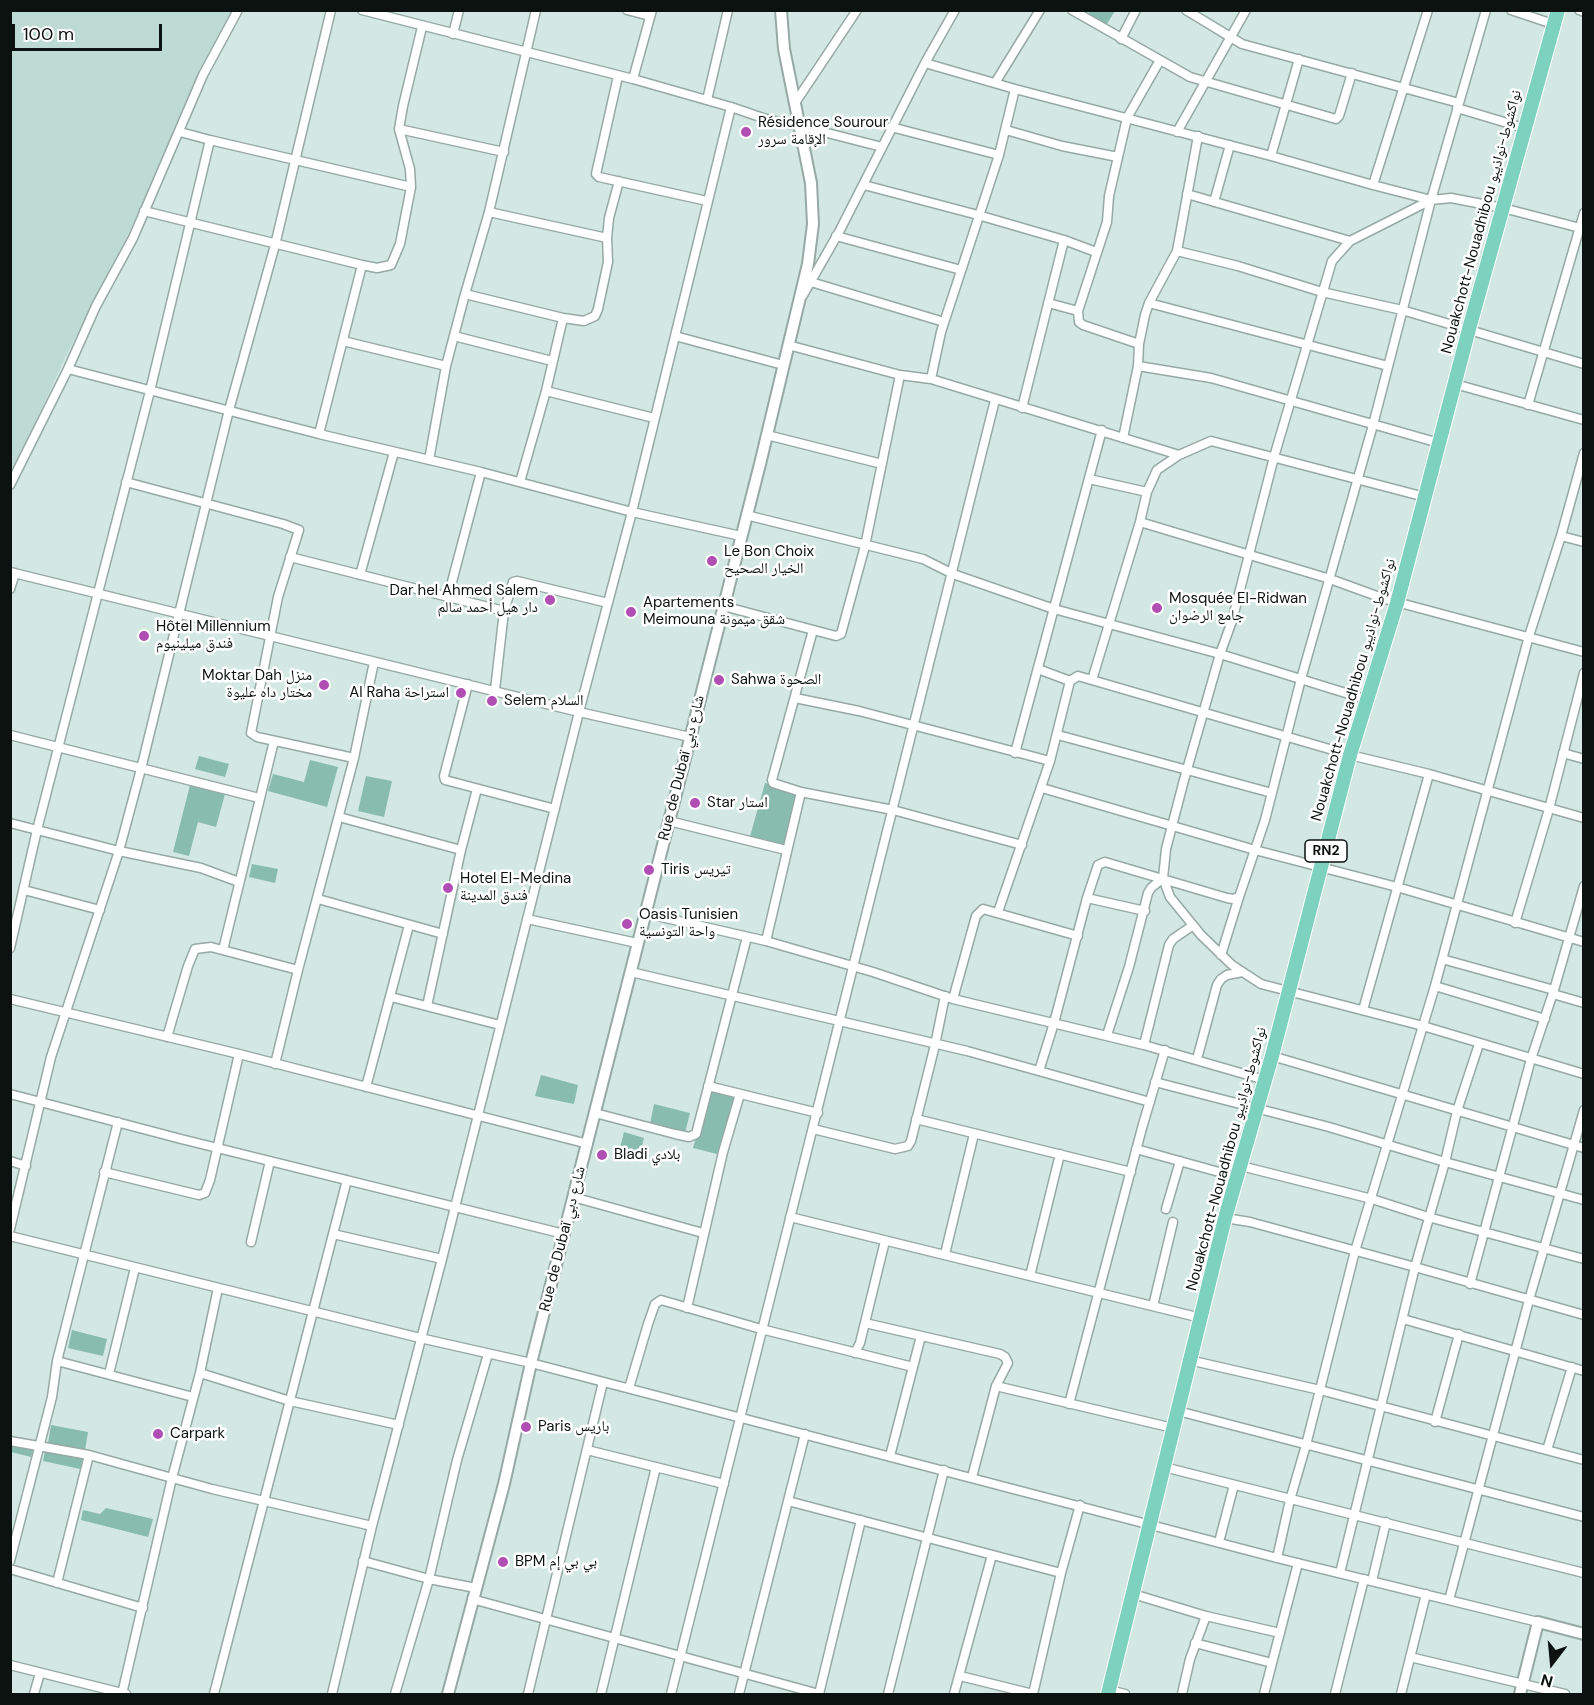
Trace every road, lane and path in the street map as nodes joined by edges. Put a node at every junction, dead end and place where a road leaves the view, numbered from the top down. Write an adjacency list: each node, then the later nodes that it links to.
1 (238, 10): 49 (street)
2 (331, 10): 59 (street)
3 (459, 10): 24 (street)
4 (537, 10): 27 (street)
5 (627, 10): 21 (street)
6 (728, 10): 38 (street)
7 (781, 10): 39 (street, Rue de Dubaï شارع دبي)
8 (856, 10): 39 (street)
9 (955, 10): 30 (street)
10 (1040, 10): 35 (street)
11 (1136, 10): 26 (street)
12 (1185, 10): 25 (street)
13 (1246, 10): 25 (street)
14 (1428, 10): 36 (street)
15 (1486, 10): 42 (street)
16 (1511, 10): 22 (street)
17 (1579, 10): 20 (street)
18 (365, 11): 23 (street)
19 (1077, 12): 26 (street)
20 (1584, 12)
21 (651, 14): 33 (street)
22 (1555, 17): 46 (highway, Nouakchott-Nouadhibou نواكشوط-نواذيبو / RN2)
23 (422, 27): 24 (street); 47 (street)
24 (453, 34): 27 (street)
25 (1231, 38): 28 (street); 34 (street)
26 (1121, 39): 29 (street)
27 (526, 54): 32 (street); 55 (street)
28 (1299, 59): 31 (street); 40 (street)
29 (1160, 60): 34 (street); 43 (street)
30 (925, 63): 35 (street); 45 (street)
31 (1352, 73): 36 (street); 40 (street)
32 (618, 76): 33 (street); 60 (street)
33 (633, 80): 38 (street)
34 (1204, 82): 40 (street); 50 (street)
35 (995, 83): 37 (street)
36 (1405, 88): 42 (street); 62 (street)
37 (1015, 89): 43 (street); 48 (street)
38 (707, 100): 41 (street)
39 (795, 103): 44 (street, Rue de Dubaï شارع دبي)
40 (1285, 104): 57 (street)
41 (731, 106): 44 (street); 66 (street)
42 (1458, 106): 46 (street); 65 (street)
43 (1127, 118): 50 (street); 58 (street)
44 (801, 126): 54 (street); 87 (street, Rue de Dubaï شارع دبي)
45 (891, 127): 54 (street); 56 (street)
46 (1524, 128): 68 (highway, Nouakchott-Nouadhibou نواكشوط-نواذيبو / RN2)
47 (399, 129): 55 (street); 63 (street)
48 (1006, 130): 56 (street); 58 (street)
49 (180, 132): 52 (street); 69 (street)
50 (1177, 132): 51 (street)
51 (1198, 136): 53 (street); 64 (street)
52 (210, 140): 59 (street); 73 (street)
53 (1230, 145): 57 (street); 67 (street)
54 (882, 147): 61 (street)
55 (504, 152): 70 (street)
56 (999, 155): 72 (street)
57 (1271, 156): 62 (street)
58 (1118, 157): 81 (street)
59 (296, 160): 63 (street); 79 (street)
60 (619, 181): 66 (street); 76 (street)
61 (864, 185): 72 (street); 75 (street)
62 (1373, 186): 65 (street)
63 (411, 187): 82 (street)
64 (1187, 194): 67 (street); 80 (street)
65 (1431, 200): 68 (street); 78 (street); 90 (street)
66 (707, 201): 96 (street)
67 (1214, 202): 78 (street)
68 (1503, 208): 74 (street); 94 (highway, Nouakchott-Nouadhibou نواكشوط-نواذيبو / RN2)
69 (144, 211): 73 (street); 108 (street)
70 (489, 212): 76 (street); 86 (street)
71 (1584, 213): 74 (street)
72 (978, 215): 77 (street); 83 (street)
73 (189, 223): 79 (street); 112 (street)
74 (1582, 228): 101 (street)
75 (837, 236): 83 (street); 84 (street)
76 (607, 238): 92 (street)
77 (1064, 240): 81 (street); 88 (street)
78 (1350, 241): 85 (street)
79 (275, 245): 82 (street); 118 (street)
80 (1177, 251): 85 (street); 89 (street)
81 (1096, 252): 91 (street)
82 (362, 265): 97 (street)
83 (961, 270): 93 (street)
84 (811, 282): 87 (street); 93 (street)
85 (1322, 292): 90 (street); 99 (street)
86 (465, 294): 92 (street); 95 (street)
87 (800, 300): 100 (street, Rue de Dubaï شارع دبي)
88 (1048, 303): 91 (street); 117 (street)
89 (1149, 303): 98 (street); 99 (street)
90 (1402, 310): 94 (street); 107 (street)
91 (1078, 311): 98 (street)
92 (562, 318): 102 (street)
93 (944, 322): 110 (street)
94 (1469, 329): 101 (street); 111 (highway, Nouakchott-Nouadhibou نواكشوط-نواذيبو / RN2)
95 (454, 336): 102 (street); 105 (street)
96 (675, 336): 104 (street); 119 (street)
97 (343, 341): 105 (street); 123 (street)
98 (1139, 344): 106 (street)
99 (1306, 344): 107 (street); 115 (street)
100 (788, 345): 104 (street, Rue de Dubaï شارع دبي); 109 (street)
101 (1543, 353): 103 (street); 116 (street)
102 (552, 361): 113 (street)
103 (1584, 364)
104 (783, 365): 124 (street, Rue de Dubaï شارع دبي)
105 (446, 366): 131 (street)
106 (1138, 366): 115 (street); 125 (street)
107 (1388, 366): 121 (street)
108 (68, 369): 112 (street); 139 (street)
109 (900, 375): 110 (street); 132 (street)
110 (931, 379): 114 (street)
111 (1455, 384): 116 (street); 126 (highway, Nouakchott-Nouadhibou نواكشوط-نواذيبو / RN2)
112 (150, 391): 118 (street); 136 (street)
113 (546, 391): 119 (street); 137 (street)
114 (995, 400): 117 (street); 154 (street)
115 (1291, 401): 121 (street); 130 (street)
116 (1528, 405): 120 (street)
117 (1022, 408): 122 (street)
118 (229, 410): 123 (street); 142 (street)
119 (654, 418): 143 (street)
120 (1584, 420)
121 (1373, 425): 126 (street); 135 (street)
122 (1102, 430): 125 (street); 134 (street)
123 (318, 434): 127 (street)
124 (767, 435): 132 (street); 144 (street, Rue de Dubaï شارع دبي)
125 (1123, 438): 129 (street)
126 (1439, 443): 141 (highway, Nouakchott-Nouadhibou نواكشوط-نواذيبو / RN2)
127 (394, 452): 131 (street); 153 (street)
128 (1584, 453): 138 (street)
129 (1179, 455): 130 (street); 140 (street)
130 (1274, 457): 135 (street); 150 (street)
131 (429, 460): 133 (street)
132 (882, 464): 149 (street)
133 (481, 472): 137 (street); 158 (street)
134 (1089, 479): 140 (street); 162 (street)
135 (1358, 479): 141 (street); 155 (street)
136 (126, 482): 142 (street); 157 (street)
137 (520, 482): 143 (street)
138 (1580, 482): 147 (street)
139 (10, 485)
140 (1147, 492): 145 (street)
141 (1425, 497): 160 (highway, Nouakchott-Nouadhibou نواكشوط-نواذيبو / RN2)
142 (205, 503): 151 (street); 164 (street)
143 (632, 512): 146 (street); 159 (street)
144 (746, 515): 146 (street, Rue de Dubaï شارع دبي); 149 (street)
145 (1140, 522): 150 (street); 165 (street)
146 (741, 536): 161 (street, Rue de Dubaï شارع دبي)
147 (1561, 536): 148 (street); 167 (street)
148 (1584, 542)
149 (866, 546): 154 (street); 166 (street)
150 (1248, 555): 155 (street); 170 (street)
151 (290, 557): 153 (street); 168 (street)
152 (13, 572): 156 (street); 157 (street)
153 (360, 574): 158 (street)
154 (952, 574): 162 (street); 184 (street)
155 (1330, 579): 160 (street); 174 (street)
156 (10, 589)
157 (97, 592): 164 (street); 190 (street)
158 (448, 597): 163 (street)
159 (608, 603): 163 (street); 182 (street)
160 (1397, 603): 167 (street); 180 (highway, Nouakchott-Nouadhibou نواكشوط-نواذيبو / RN2)
161 (723, 606): 166 (street); 187 (street, Rue de Dubaï شارع دبي)
162 (1054, 609): 165 (street); 172 (street)
163 (504, 611): 178 (street)
164 (180, 613): 168 (street); 197 (street)
165 (1108, 624): 170 (street); 175 (street)
166 (813, 630): 179 (street)
167 (1529, 636): 169 (street); 202 (street)
168 (270, 637): 171 (street); 189 (street)
169 (1584, 651)
170 (1220, 654): 174 (street); 183 (street)
171 (374, 662): 177 (street); 194 (street)
172 (1038, 669): 176 (street); 191 (street)
173 (1584, 673): 181 (street)
174 (1301, 679): 180 (street); 188 (street)
175 (1092, 680): 176 (street); 183 (street)
176 (1070, 681): 186 (street)
177 (468, 684): 178 (street); 201 (street)
178 (495, 690): 182 (street)
179 (795, 698): 184 (street); 203 (street)
180 (1368, 700): 193 (highway, Nouakchott-Nouadhibou نواكشوط-نواذيبو / RN2)
181 (1580, 701): 192 (street)
182 (579, 712): 187 (street); 206 (street)
183 (1203, 712): 188 (street); 198 (street)
184 (915, 726): 191 (street); 208 (street)
185 (10, 735): 190 (street)
186 (1058, 735): 196 (street); 198 (street)
187 (690, 737): 211 (street, Rue de Dubaï شارع دبي)
188 (1287, 737): 193 (street); 204 (street)
189 (274, 741): 194 (street); 205 (street)
190 (58, 747): 197 (street); 214 (street)
191 (1015, 753): 196 (street)
192 (1563, 753): 195 (street); 207 (street)
193 (1350, 755): 199 (street); 220 (highway, Nouakchott-Nouadhibou نواكشوط-نواذيبو / RN2)
194 (354, 759): 209 (street)
195 (1584, 759)
196 (1050, 760): 200 (street)
197 (141, 769): 205 (street); 219 (street)
198 (1187, 769): 204 (street); 213 (street)
199 (1429, 774): 202 (street); 224 (street)
200 (1042, 788): 213 (street); 215 (street)
201 (477, 789): 206 (street); 216 (street)
202 (1488, 791): 207 (street); 229 (street)
203 (801, 792): 208 (street); 217 (street)
204 (1272, 793): 218 (street)
205 (259, 798): 222 (street)
206 (555, 809): 234 (street)
207 (1549, 809): 210 (street); 235 (street)
208 (893, 810): 215 (street); 249 (street)
209 (339, 817): 216 (street); 228 (street)
210 (1584, 818)
211 (669, 820): 217 (street); 233 (street, Rue de Dubaï شارع دبي)
212 (10, 823): 214 (street)
213 (1172, 826): 218 (street); 221 (street)
214 (37, 830): 219 (street); 225 (street)
215 (1022, 845): 232 (street)
216 (461, 849): 238 (street)
217 (786, 850): 242 (street)
218 (1255, 850): 220 (street); 226 (street)
219 (119, 851): 222 (street); 230 (street)
220 (1322, 867): 224 (street); 254 (highway, Nouakchott-Nouadhibou نواكشوط-نواذيبو / RN2)
221 (1163, 878): 226 (street); 227 (street); 231 (street); 237 (street)
222 (239, 882): 246 (street)
223 (1584, 886): 241 (street)
224 (1397, 887): 229 (street); 262 (street)
225 (24, 890): 230 (street); 245 (street)
226 (1239, 897): 247 (street)
227 (1087, 898): 231 (street); 239 (street)
228 (318, 899): 236 (street); 250 (street)
229 (1456, 906): 235 (street); 248 (street)
230 (100, 910): 263 (street)
231 (1145, 911): 269 (street)
232 (998, 912): 239 (street); 258 (street)
233 (644, 914): 240 (street); 244 (street, Rue de Dubaï شارع دبي)
234 (527, 919): 244 (street); 267 (street)
235 (1515, 923): 241 (street)
236 (409, 925): 238 (street); 257 (street)
237 (1192, 926): 247 (street); 273 (street)
238 (443, 934): 261 (street)
239 (1078, 936): 266 (street)
240 (747, 937): 242 (street); 256 (street)
241 (1569, 938): 243 (street); 255 (street)
242 (766, 941): 249 (street)
243 (1584, 942)
244 (637, 943): 251 (street, Rue de Dubaï شارع دبي)
245 (10, 948)
246 (223, 950): 250 (street); 270 (street)
247 (1221, 955): 252 (street)
248 (1442, 959): 253 (street); 255 (street)
249 (854, 966): 258 (street); 265 (street)
250 (298, 970): 279 (street)
251 (631, 972): 256 (street); 294 (street, Rue de Dubaï شارع دبي)
252 (1242, 972): 254 (street); 277 (street)
253 (1435, 986): 264 (street); 268 (street)
254 (1289, 991): 262 (street); 276 (highway, Nouakchott-Nouadhibou نواكشوط-نواذيبو / RN2)
255 (1553, 992): 260 (street); 264 (street)
256 (730, 995): 265 (street); 284 (street)
257 (391, 997): 261 (street); 285 (street)
258 (949, 997): 266 (street); 271 (street)
259 (10, 999): 263 (street)
260 (1584, 1003)
261 (427, 1006): 267 (street)
262 (1364, 1011): 268 (street)
263 (66, 1012): 270 (street); 289 (street)
264 (1545, 1019): 278 (street)
265 (838, 1021): 271 (street); 295 (street)
266 (1054, 1023): 269 (street); 280 (street)
267 (500, 1025): 296 (street)
268 (1423, 1026): 272 (street); 288 (street)
269 (1107, 1035): 273 (street)
270 (167, 1036): 275 (street)
271 (935, 1044): 280 (street); 297 (street)
272 (1479, 1044): 278 (street); 293 (street)
273 (1144, 1045): 274 (street)
274 (1165, 1050): 277 (street); 283 (street)
275 (239, 1054): 279 (street); 305 (street)
276 (1272, 1056): 282 (highway, Nouakchott-Nouadhibou نواكشوط-نواذيبو / RN2); 288 (street)
277 (1197, 1059): 282 (street)
278 (1531, 1059): 281 (street); 299 (street)
279 (275, 1064): 285 (street)
280 (1040, 1071): 290 (street)
281 (1584, 1074)
282 (1264, 1080): 291 (highway, Nouakchott-Nouadhibou نواكشوط-نواذيبو / RN2)
283 (1155, 1082): 290 (street); 291 (street)
284 (708, 1086): 287 (street); 294 (street)
285 (366, 1087): 296 (street)
286 (10, 1094): 289 (street)
287 (740, 1094): 295 (street); 331 (street)
288 (1401, 1094): 293 (street); 303 (street)
289 (41, 1101): 298 (street); 313 (street)
290 (1150, 1102): 307 (street)
291 (1257, 1109): 303 (street); 314 (highway, Nouakchott-Nouadhibou نواكشوط-نواذيبو / RN2)
292 (1584, 1110): 304 (street)
293 (1457, 1111): 299 (street); 312 (street)
294 (595, 1113): 302 (street, Rue de Dubaï شارع دبي)
295 (818, 1113): 300 (street)
296 (477, 1115): 302 (street); 323 (street)
297 (916, 1119): 300 (street); 301 (street)
298 (118, 1122): 305 (street); 315 (street)
299 (1512, 1127): 304 (street); 317 (street)
300 (813, 1129): 326 (street)
301 (974, 1134): 308 (street); 339 (street)
302 (588, 1144): 320 (street, Rue de Dubaï شارع دبي)
303 (1386, 1145): 312 (street); 321 (street)
304 (1573, 1145): 306 (street); 319 (street)
305 (216, 1148): 310 (street); 315 (street)
306 (1584, 1148)
307 (1136, 1149): 311 (street); 316 (street)
308 (1060, 1154): 316 (street); 345 (street)
309 (10, 1161): 313 (street)
310 (270, 1161): 318 (street); 336 (street)
311 (1180, 1161): 314 (street); 324 (street)
312 (1445, 1162): 317 (street); 325 (street)
313 (26, 1166): 329 (street)
314 (1239, 1171): 321 (street); 327 (highway, Nouakchott-Nouadhibou نواكشوط-نواذيبو / RN2)
315 (104, 1172): 340 (street)
316 (1131, 1172): 348 (street)
317 (1499, 1176): 319 (street); 330 (street)
318 (346, 1180): 323 (street); 332 (street)
319 (1559, 1192): 322 (street); 337 (street)
320 (573, 1197): 331 (street); 333 (street, Rue de Dubaï شارع دبي)
321 (1372, 1199): 325 (street); 338 (street)
322 (1584, 1200)
323 (455, 1206): 333 (street); 341 (street)
324 (1166, 1209)
325 (1428, 1216): 330 (street); 343 (street)
326 (790, 1217): 335 (street); 357 (street)
327 (1225, 1218): 338 (street); 354 (highway, Nouakchott-Nouadhibou نواكشوط-نواذيبو / RN2)
328 (1173, 1222): 350 (street)
329 (10, 1229)
330 (1485, 1232): 337 (street); 346 (street)
331 (703, 1233): 351 (street)
332 (333, 1234): 341 (street); 352 (street)
333 (564, 1234): 366 (street, Rue de Dubaï شارع دبي)
334 (10, 1236): 340 (street)
335 (885, 1241): 339 (street); 356 (street)
336 (251, 1242)
337 (1543, 1248): 342 (street); 349 (street)
338 (1355, 1251): 343 (street); 375 (street)
339 (945, 1254): 345 (street)
340 (84, 1256): 344 (street); 365 (street)
341 (442, 1259): 360 (street)
342 (1584, 1259)
343 (1415, 1267): 346 (street); 355 (street)
344 (135, 1268): 347 (street); 371 (street)
345 (1030, 1276): 348 (street)
346 (1470, 1284): 349 (street)
347 (218, 1288): 352 (street); 370 (street)
348 (1099, 1292): 350 (street); 378 (street)
349 (1529, 1300): 353 (street); 361 (street)
350 (1153, 1306): 354 (street)
351 (687, 1308): 357 (street); 374 (street)
352 (313, 1312): 360 (street); 377 (street)
353 (1584, 1315)
354 (1201, 1318): 364 (highway, Nouakchott-Nouadhibou نواكشوط-نواذيبو / RN2)
355 (1403, 1319): 358 (street); 379 (street)
356 (865, 1323): 359 (street); 362 (street)
357 (761, 1329): 362 (street); 381 (street)
358 (1459, 1334): 361 (street); 382 (street)
359 (921, 1336): 367 (street); 373 (street)
360 (420, 1338): 363 (street); 383 (street)
361 (1516, 1350): 368 (street); 386 (street)
362 (855, 1353): 367 (street)
363 (488, 1354): 366 (street); 426 (street)
364 (1189, 1360): 375 (street); 380 (highway, Nouakchott-Nouadhibou نواكشوط-نواذيبو / RN2)
365 (57, 1361): 371 (street); 389 (street)
366 (531, 1363): 372 (street); 429 (street, Rue de Dubaï شارع دبي)
367 (913, 1367): 393 (street)
368 (1572, 1367): 369 (street); 391 (street)
369 (1584, 1371)
370 (200, 1373): 376 (street); 377 (street)
371 (110, 1374): 376 (street)
372 (603, 1382): 374 (street); 390 (street)
373 (996, 1386): 378 (street); 399 (street)
374 (629, 1388): 381 (street)
375 (1320, 1390): 379 (street); 388 (street)
376 (193, 1397): 400 (street)
377 (290, 1401): 383 (street); 405 (street)
378 (1069, 1404): 384 (street)
379 (1380, 1406): 382 (street); 395 (street)
380 (1178, 1411): 384 (highway, Nouakchott-Nouadhibou نواكشوط-نواذيبو / RN2); 388 (street)
381 (741, 1417): 385 (street); 401 (street)
382 (1435, 1422): 386 (street)
383 (399, 1425): 413 (street)
384 (1173, 1428): 397 (highway, Nouakchott-Nouadhibou نواكشوط-نواذيبو / RN2)
385 (805, 1434): 393 (street); 406 (street)
386 (1493, 1437): 391 (street); 403 (street)
387 (10, 1441): 389 (street)
388 (1306, 1445): 395 (street); 404 (street)
389 (39, 1447): 392 (street); 419 (street)
390 (587, 1450): 396 (street); 435 (street)
391 (1547, 1450): 394 (street)
392 (90, 1455): 400 (street); 428 (street)
393 (890, 1456): 398 (street)
394 (1584, 1460)
395 (1367, 1461): 403 (street); 408 (street)
396 (656, 1467): 401 (street); 439 (street)
397 (1164, 1467): 402 (street); 412 (highway, Nouakchott-Nouadhibou نواكشوط-نواذيبو / RN2)
398 (944, 1470): 399 (street); 414 (street)
399 (972, 1477): 407 (street)
400 (172, 1478): 405 (street); 433 (street)
401 (724, 1484): 442 (street)
402 (1234, 1485): 404 (street); 415 (street)
403 (1479, 1490): 409 (street); 416 (street)
404 (1290, 1500): 408 (street); 418 (street)
405 (265, 1501): 413 (street); 453 (street)
406 (788, 1501): 410 (street); 446 (street)
407 (1080, 1505): 412 (street); 423 (street)
408 (1355, 1515): 411 (street); 424 (street)
409 (1584, 1517)
410 (861, 1520): 414 (street); 461 (street)
411 (1386, 1522): 416 (street); 427 (street)
412 (1149, 1523): 415 (street); 430 (highway, Nouakchott-Nouadhibou نواكشوط-نواذيبو / RN2)
413 (372, 1526): 420 (street)
414 (927, 1538): 417 (street); 462 (street)
415 (1219, 1542): 418 (street)
416 (1464, 1542): 425 (street); 432 (street)
417 (992, 1555): 423 (street); 447 (street)
418 (1277, 1558): 421 (street)
419 (10, 1561)
420 (363, 1561): 426 (street); 454 (street)
421 (1298, 1563): 424 (street); 437 (street)
422 (10, 1569): 428 (street)
423 (1061, 1573): 451 (street)
424 (1340, 1573): 427 (street)
425 (1584, 1573)
426 (429, 1579): 429 (street); 455 (street)
427 (1368, 1580): 431 (street); 467 (street)
428 (57, 1583): 433 (street)
429 (474, 1594): 435 (street); 456 (street, Rue de Dubaï شارع دبي)
430 (1132, 1594): 434 (street); 449 (highway, Nouakchott-Nouadhibou نواكشوط-نواذيبو / RN2)
431 (1426, 1594): 432 (street); 441 (street)
432 (1449, 1600): 436 (street)
433 (143, 1608): 450 (street)
434 (1206, 1616): 437 (street); 440 (street)
435 (546, 1619): 439 (street); 457 (street)
436 (1538, 1622): 438 (street); 448 (street)
437 (1280, 1633): 443 (street)
438 (1584, 1634)
439 (615, 1638): 442 (street); 458 (street)
440 (1195, 1643): 443 (street); 465 (street)
441 (1410, 1656): 448 (street); 468 (street)
442 (681, 1657): 446 (street); 459 (street)
443 (1272, 1663): 466 (street)
444 (10, 1665): 445 (street)
445 (40, 1673): 450 (street); 452 (street)
446 (744, 1674): 460 (street); 461 (street)
447 (960, 1676): 451 (street); 463 (street)
448 (1522, 1689): 469 (street)
449 (1108, 1692): 464 (street)
450 (123, 1694)
451 (1033, 1694)
452 (34, 1695)
453 (214, 1695)
454 (332, 1695)
455 (395, 1695)
456 (448, 1695)
457 (528, 1695)
458 (601, 1695)
459 (671, 1695)
460 (738, 1695)
461 (819, 1695)
462 (888, 1695)
463 (954, 1695)
464 (1125, 1695)
465 (1182, 1695)
466 (1264, 1695)
467 (1335, 1695)
468 (1401, 1695)
469 (1565, 1695)

